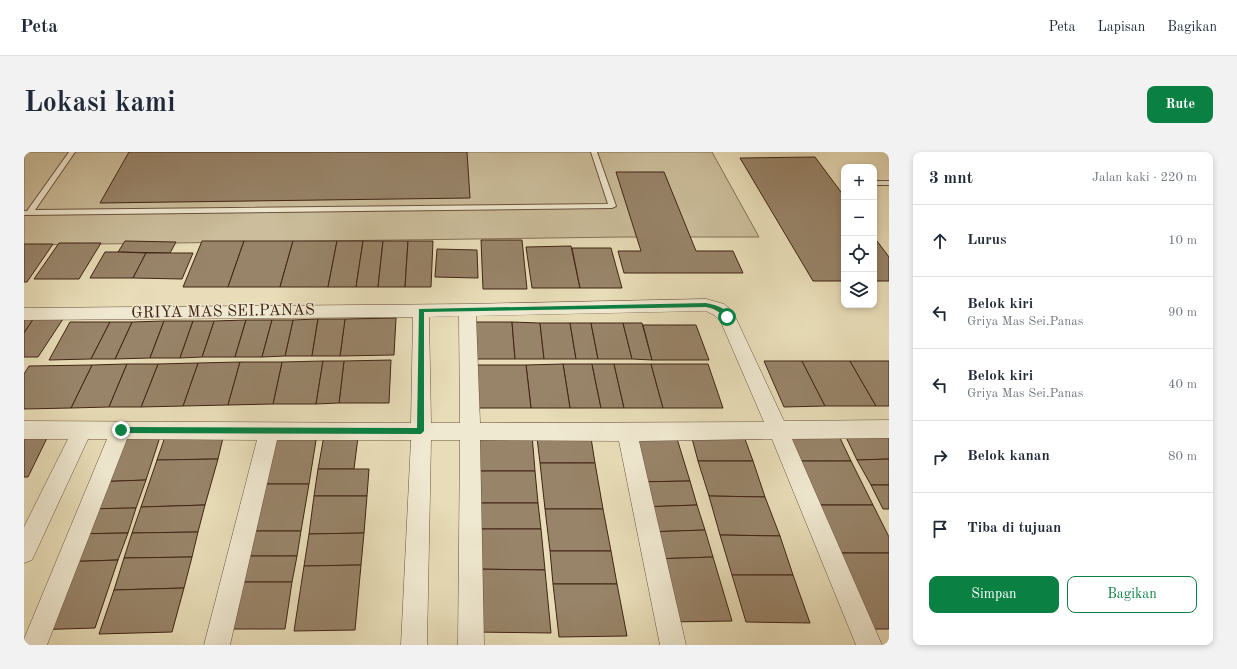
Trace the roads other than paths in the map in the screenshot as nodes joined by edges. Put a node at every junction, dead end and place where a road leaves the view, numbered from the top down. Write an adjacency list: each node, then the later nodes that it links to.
1 (72, 152): 5 (lane)
2 (594, 152): 5 (lane)
3 (877, 183): 4 (lane)
4 (889, 183)
5 (26, 213)
6 (422, 310): 7 (street, GRIYA MAS SEI.PANAS); 8 (street, GRIYA MAS SEI.PANAS); 15 (street)
7 (467, 310): 14 (street, GRIYA MAS SEI.PANAS); 16 (street)
8 (24, 314)
9 (889, 429): 14 (street)
10 (24, 430): 11 (street)
11 (82, 430): 12 (street); 18 (street)
12 (121, 430): 13 (street); 19 (street)
13 (269, 430): 15 (street); 20 (street)
14 (778, 430): 17 (street); 24 (street)
15 (421, 431): 16 (street); 21 (street)
16 (470, 432): 17 (street); 22 (street)
17 (627, 432): 23 (street)
18 (24, 552)
19 (34, 645)
20 (217, 645)
21 (414, 645)
22 (471, 645)
23 (673, 645)
24 (869, 645)

